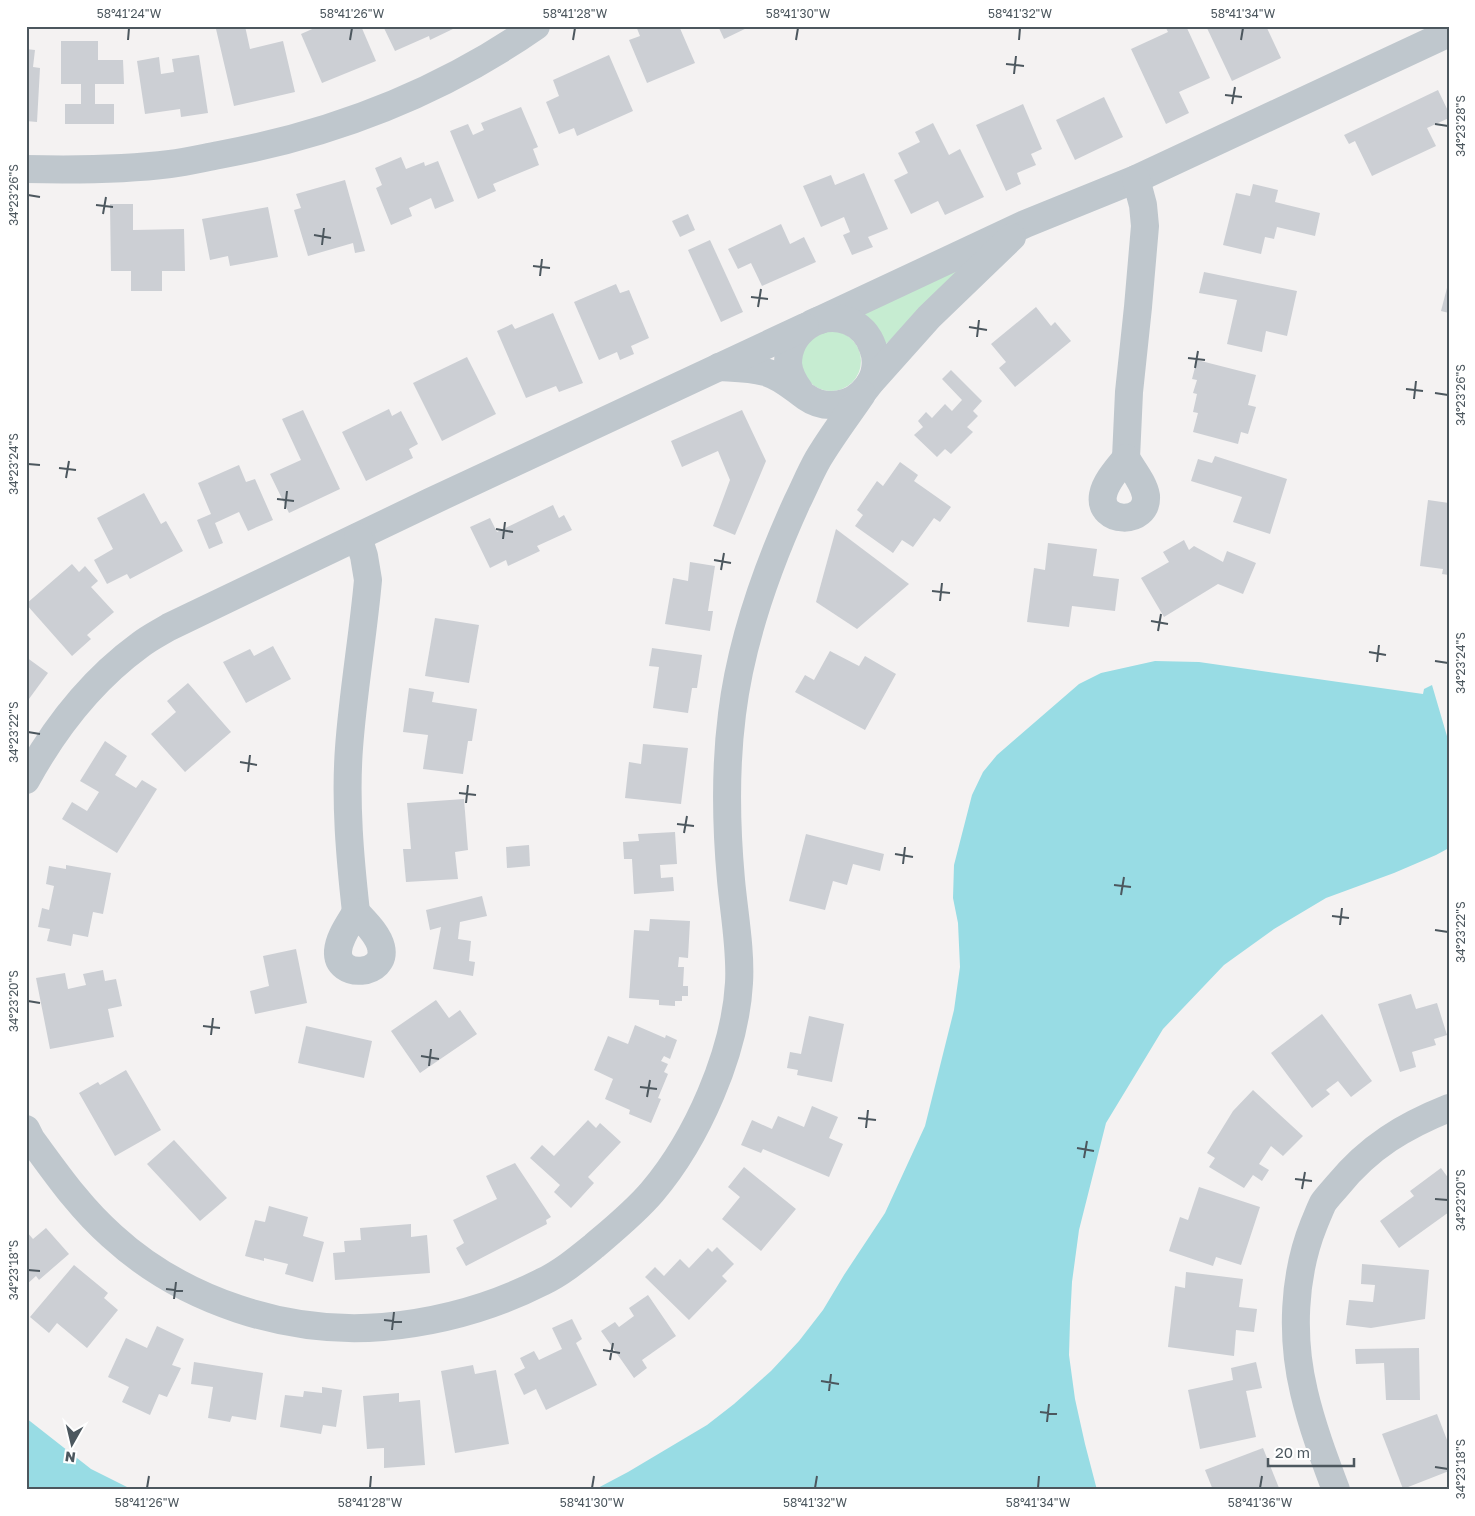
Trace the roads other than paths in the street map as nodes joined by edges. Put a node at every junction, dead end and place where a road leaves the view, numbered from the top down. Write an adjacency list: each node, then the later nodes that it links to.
1 (536, 26): 3 (street)
2 (1449, 33): 4 (street)
3 (26, 169)
4 (1136, 179): 5 (street); 10 (street)
5 (1026, 224): 6 (street); 8 (street)
6 (812, 323): 7 (street); 8 (street); 9 (street)
7 (719, 367): 9 (street); 12 (street)
8 (866, 389): 9 (street); 11 (street)
9 (807, 396): 11 (street)
10 (1126, 458)
11 (817, 461): 16 (street)
12 (358, 537): 13 (street); 14 (street)
13 (26, 780)
14 (356, 912)
15 (1449, 1108): 17 (street)
16 (26, 1129)
17 (1336, 1490)

